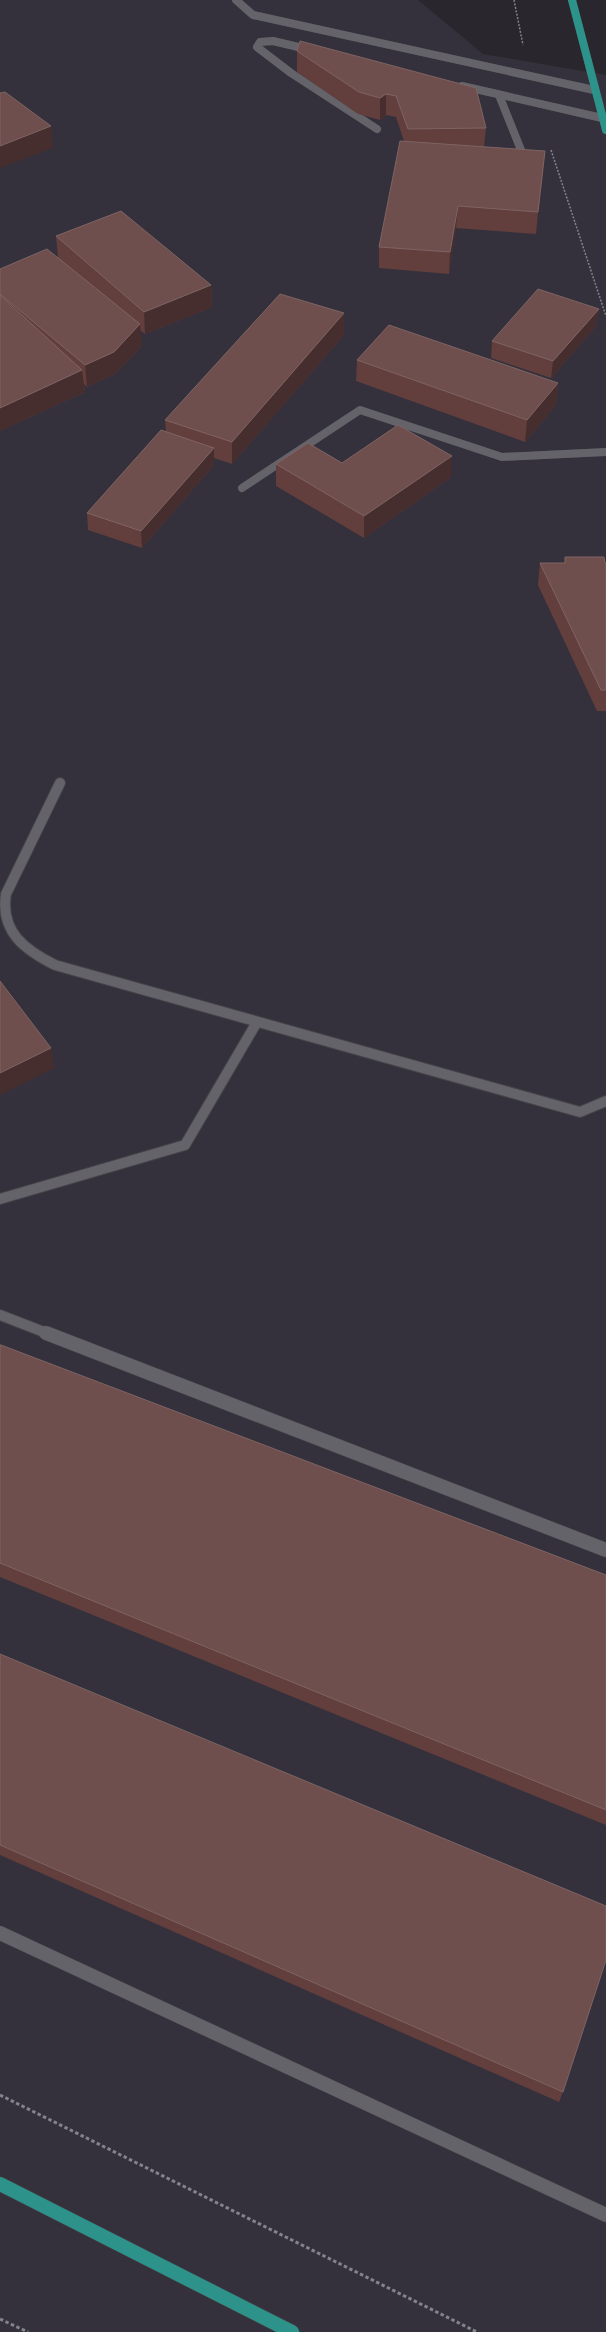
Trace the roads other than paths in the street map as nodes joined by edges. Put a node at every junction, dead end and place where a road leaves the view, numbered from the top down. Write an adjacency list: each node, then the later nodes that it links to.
1 (236, 0): 5 (street)
2 (572, 0): 5 (main road)
3 (318, 52): 8 (street)
4 (454, 84): 6 (street)
5 (594, 90): 7 (main road)
6 (499, 95): 7 (street); 10 (street)
7 (602, 118): 9 (main road)
8 (377, 129)
9 (606, 130)
10 (521, 150)
11 (606, 452): 12 (street)
12 (242, 488)
13 (60, 783): 14 (street)
14 (257, 1022): 15 (street); 16 (street)
15 (606, 1101)
16 (0, 1199)
17 (0, 1315): 18 (street)
18 (606, 1550)
19 (0, 1933): 21 (street)
20 (0, 2184): 22 (main road)
21 (606, 2215)
22 (292, 2332)

